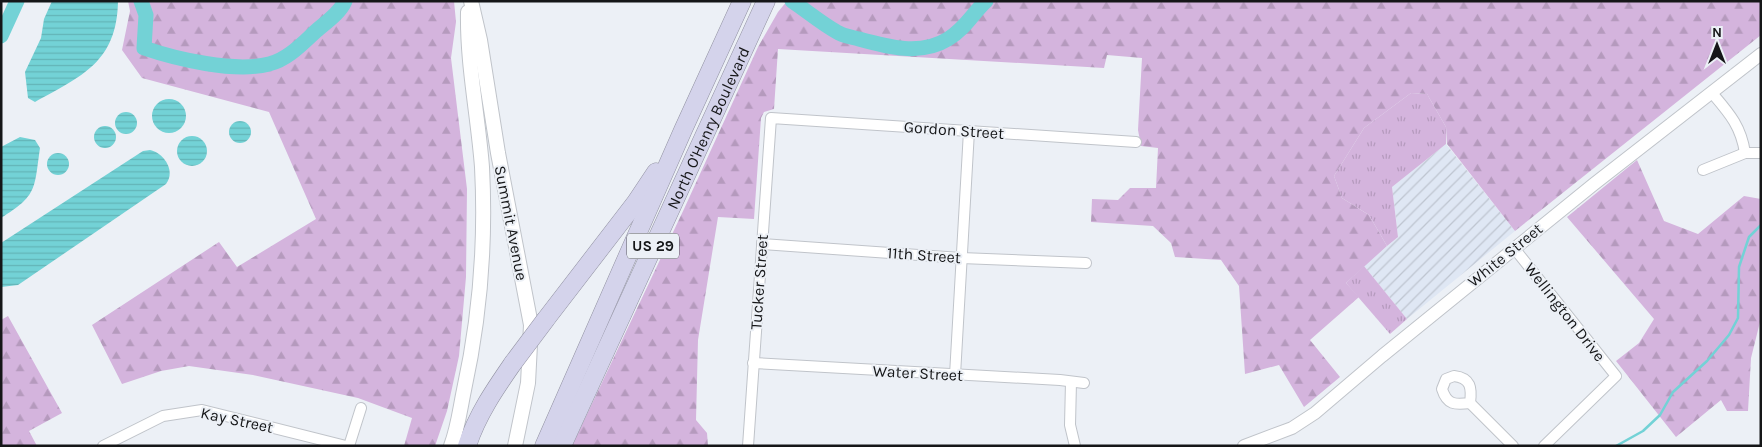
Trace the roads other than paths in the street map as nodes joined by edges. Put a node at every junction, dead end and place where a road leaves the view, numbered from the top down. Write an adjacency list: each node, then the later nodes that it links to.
1 (469, 1): 24 (main road, Summit Avenue); 28 (main road, Summit Avenue)
2 (742, 1): 9 (highway, North O'Henry Boulevard / US 29)
3 (766, 1): 5 (highway, North O'Henry Boulevard / US 29)
4 (779, 1): 5 (highway)
5 (745, 46): 33 (highway, North O'Henry Boulevard / US 29)
6 (1761, 54): 7 (street, White Street)
7 (1712, 92): 12 (street); 16 (street, White Street)
8 (771, 118): 10 (street, Gordon Street); 15 (street, Tucker Street)
9 (683, 130): 29 (highway, bridge); 32 (highway, North O'Henry Boulevard / US 29)
10 (969, 131): 11 (street, Gordon Street); 17 (street)
11 (1136, 142)
12 (1745, 153): 13 (street); 14 (street)
13 (1761, 154)
14 (1703, 170)
15 (762, 244): 17 (street, 11th Street); 19 (street, Tucker Street)
16 (1514, 248): 36 (street, White Street); 38 (street, Wellington Drive)
17 (961, 258): 18 (street, 11th Street); 20 (street)
18 (1086, 263)
19 (753, 363): 20 (street, Water Street); 34 (street, Tucker Street)
20 (955, 375): 21 (street, Water Street)
21 (1071, 382): 22 (street, Water Street); 35 (street)
22 (1084, 383)
23 (1470, 403): 37 (street)
24 (524, 404): 30 (main road); 31 (main road, Summit Avenue)
25 (361, 408): 27 (street)
26 (103, 446): 27 (street, Kay Street)
27 (347, 446)
28 (451, 446)
29 (467, 446)
30 (507, 446)
31 (515, 446)
32 (544, 446)
33 (562, 446)
34 (748, 446)
35 (1075, 446)
36 (1244, 446)
37 (1513, 446)
38 (1544, 446)

